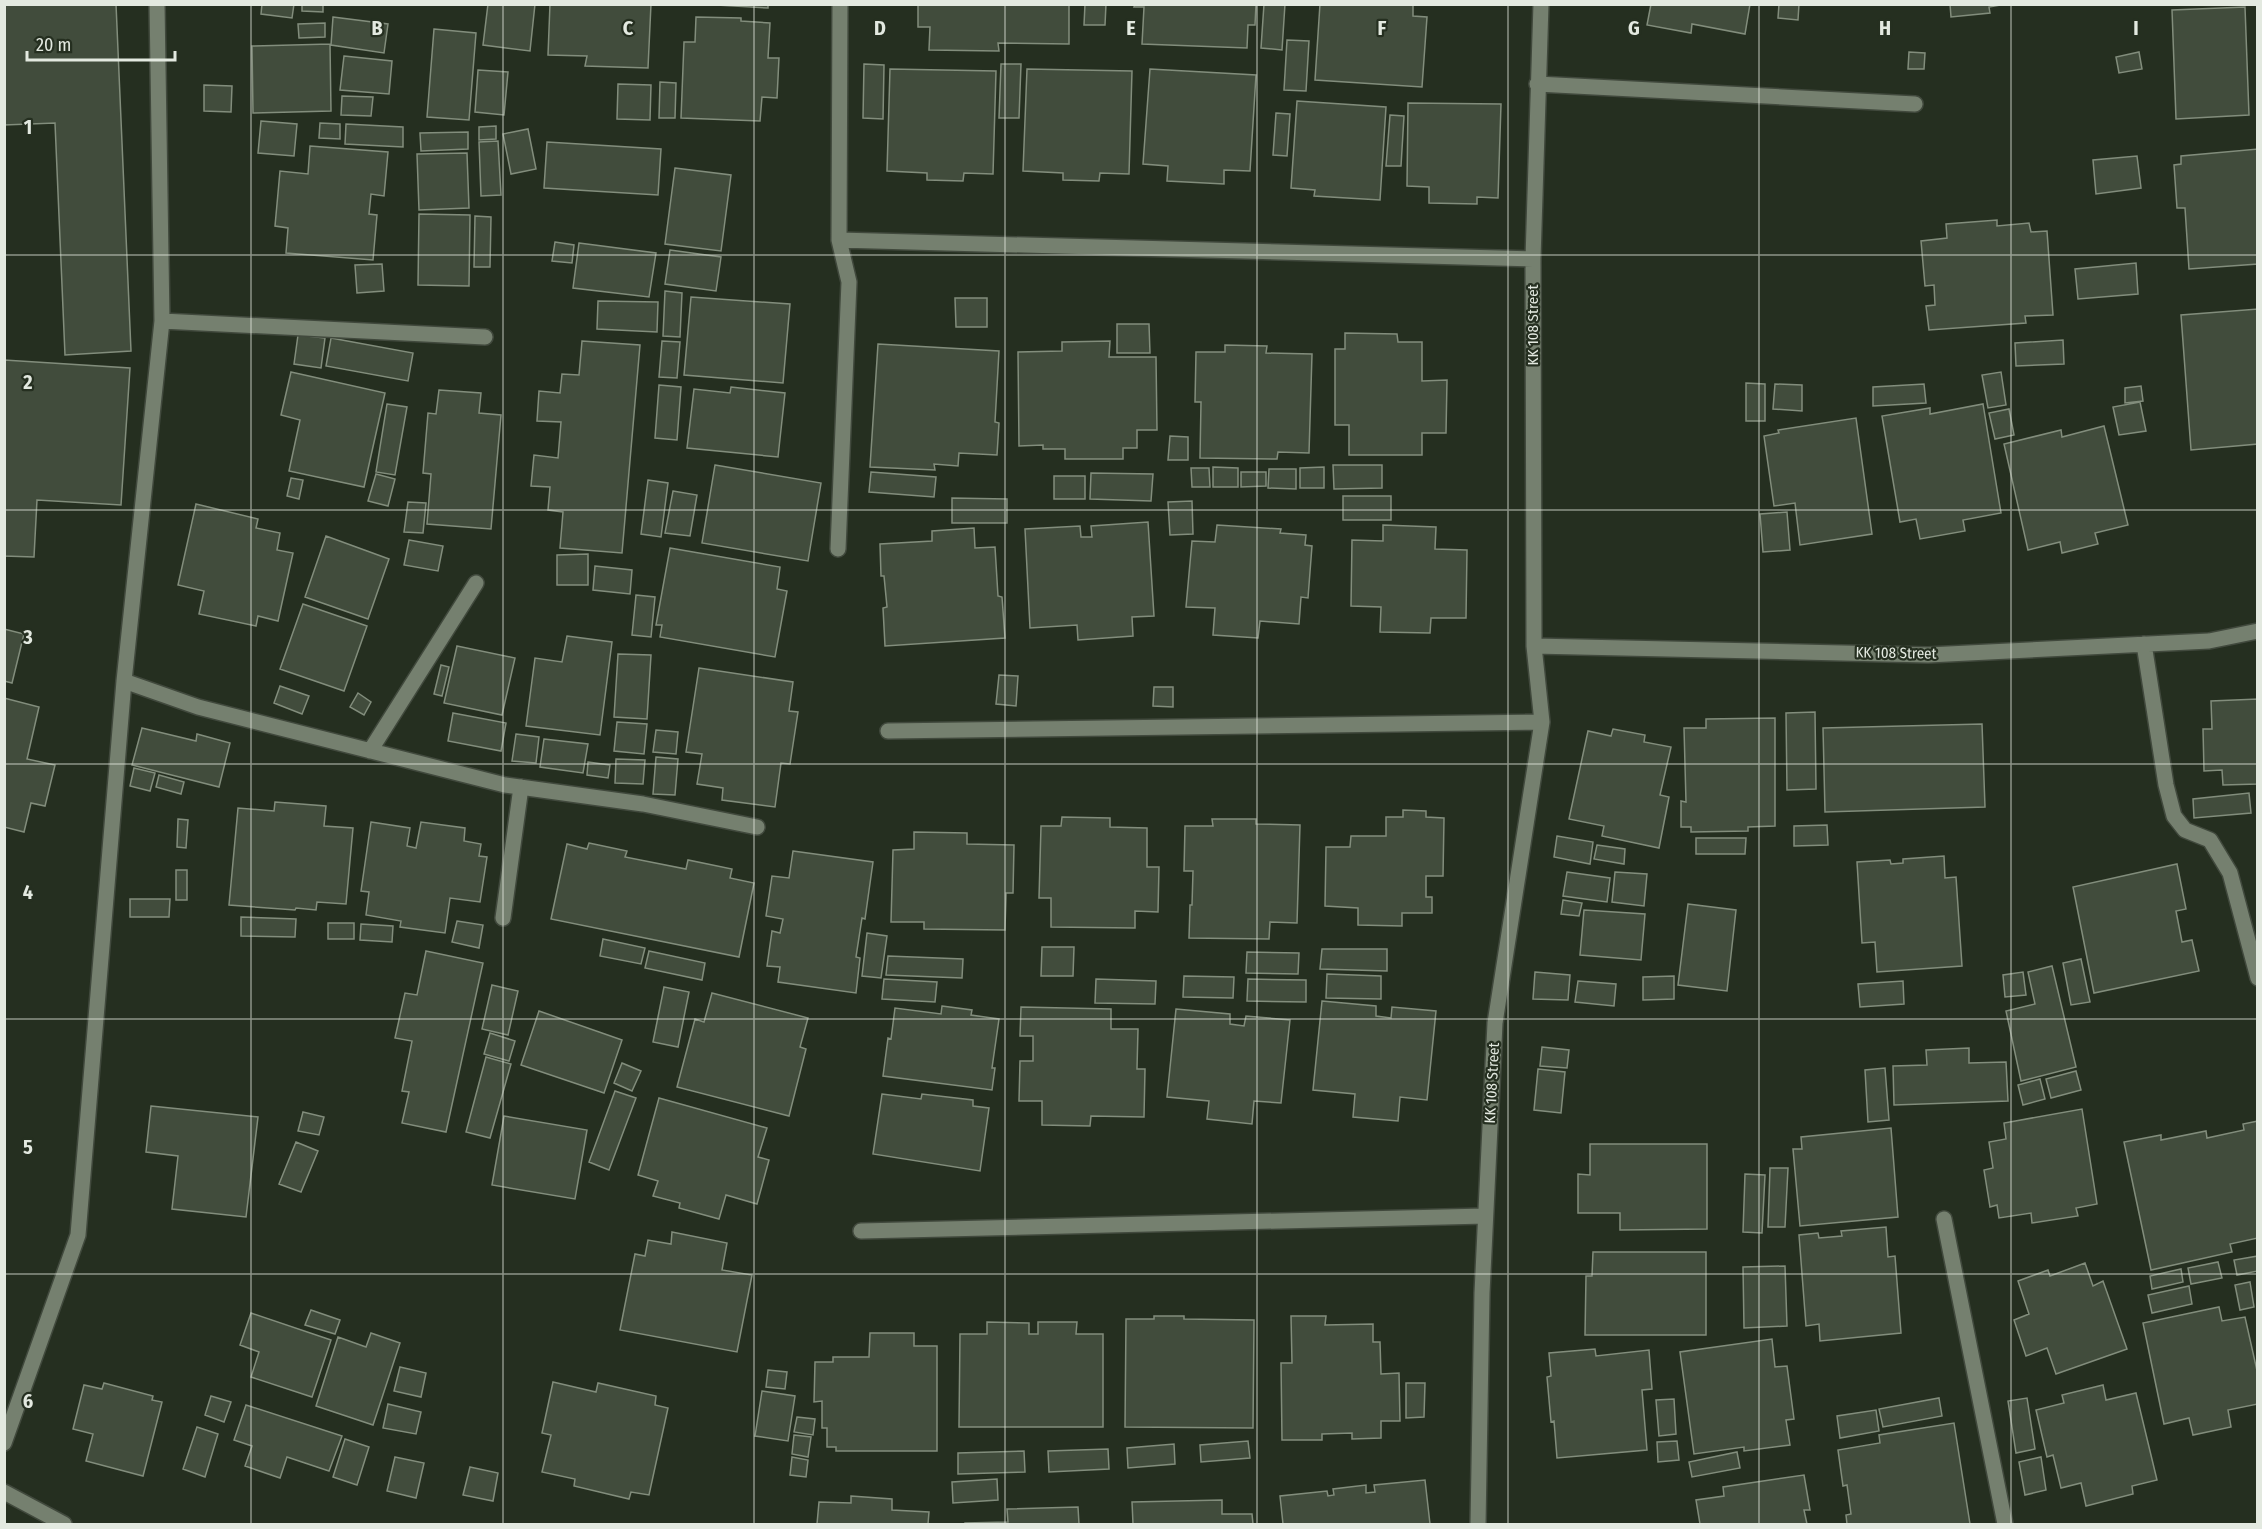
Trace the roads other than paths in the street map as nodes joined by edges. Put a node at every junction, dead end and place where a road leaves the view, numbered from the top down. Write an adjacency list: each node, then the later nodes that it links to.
1 (157, 4): 8 (street)
2 (840, 4): 6 (street)
3 (1541, 4): 4 (street, KK 108 Street)
4 (1537, 84): 5 (street); 7 (street, KK 108 Street)
5 (1915, 104)
6 (839, 240): 7 (street); 10 (street)
7 (1533, 259): 14 (street, KK 108 Street)
8 (162, 321): 9 (street); 15 (street)
9 (485, 337)
10 (838, 549)
11 (477, 583): 18 (street)
12 (2258, 631): 13 (street, KK 108 Street)
13 (2144, 644): 14 (street, KK 108 Street); 22 (street)
14 (1534, 646): 16 (street, KK 108 Street)
15 (124, 681): 18 (street); 26 (street)
16 (1542, 722): 17 (street); 23 (street, KK 108 Street)
17 (888, 731)
18 (370, 751): 19 (street)
19 (521, 787): 20 (street); 21 (street)
20 (758, 827)
21 (503, 918)
22 (2258, 978)
23 (1485, 1216): 25 (street); 29 (street, KK 108 Street)
24 (1944, 1219): 30 (street)
25 (861, 1231)
26 (4, 1443)
27 (4, 1492): 28 (street)
28 (64, 1524)
29 (1478, 1524)
30 (2005, 1524)

